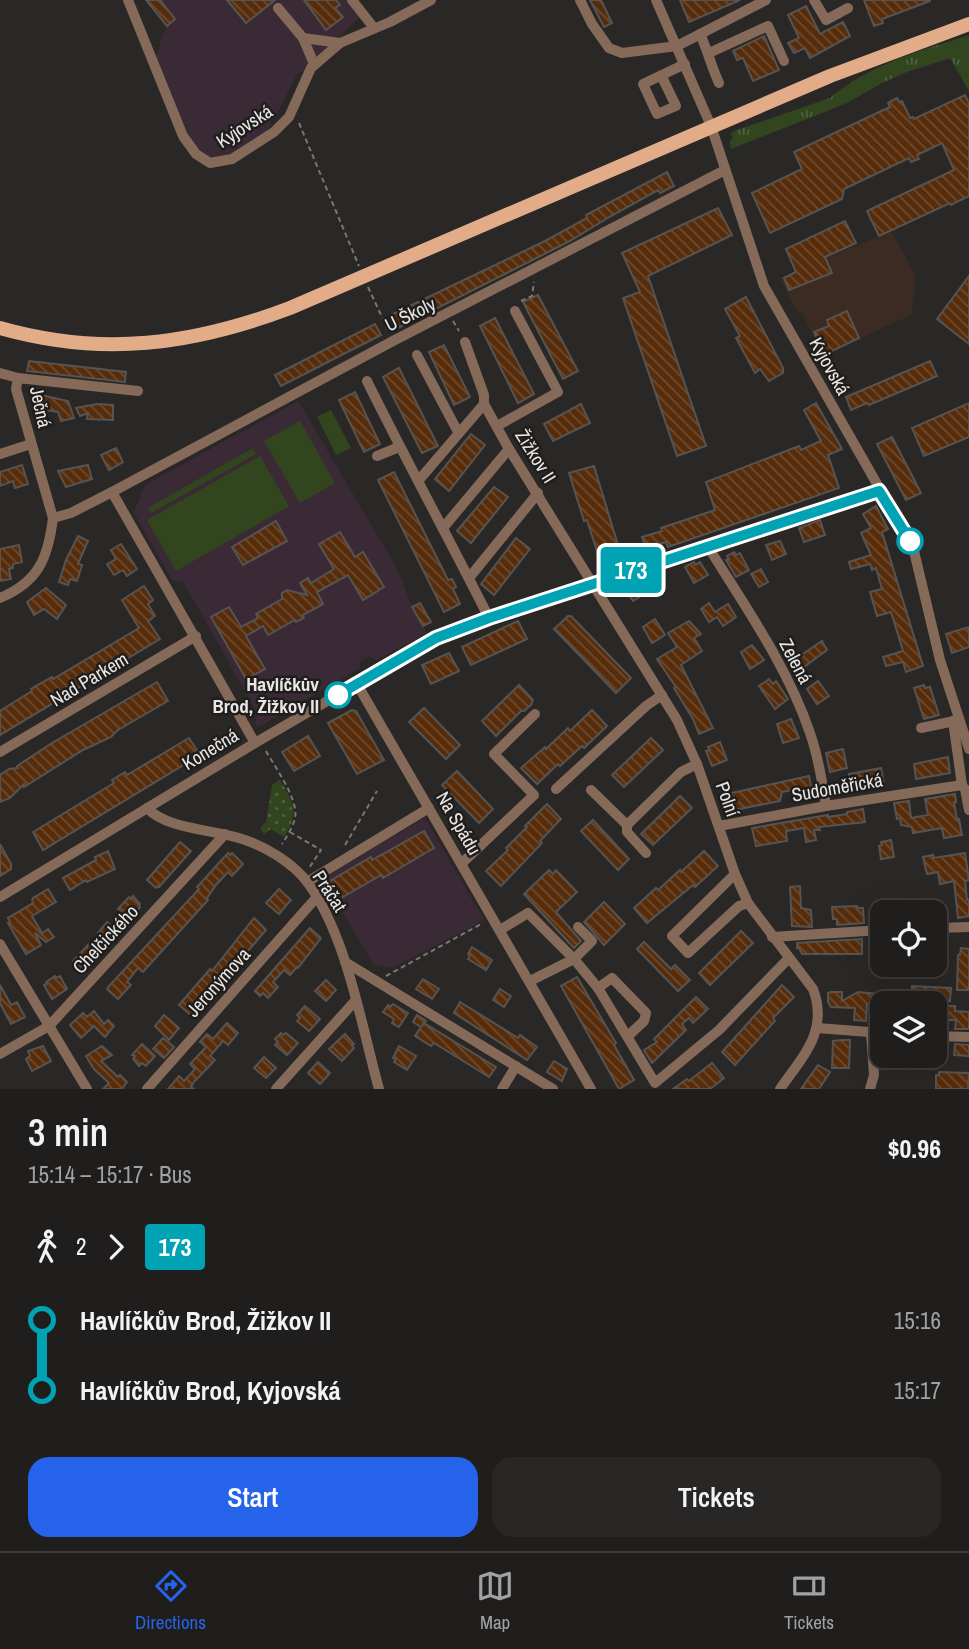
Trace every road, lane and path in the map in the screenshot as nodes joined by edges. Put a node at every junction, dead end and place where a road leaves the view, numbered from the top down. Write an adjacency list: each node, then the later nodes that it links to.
1 (128, 0): 22 (street, Kyjovská)
2 (352, 0): 11 (street)
3 (431, 0): 11 (street, Kyjovská)
4 (580, 0): 15 (street)
5 (656, 0): 15 (street, Kyjovská)
6 (766, 0): 12 (street)
7 (814, 0): 9 (street)
8 (278, 8): 13 (street)
9 (848, 8)
10 (969, 24): 23 (main road)
11 (374, 28): 14 (street, Kyjovská)
12 (700, 34): 15 (street); 16 (street)
13 (303, 38): 14 (street); 18 (street)
14 (340, 43): 18 (street, Kyjovská)
15 (677, 46): 19 (street, Kyjovská)
16 (709, 52): 17 (street); 21 (street)
17 (784, 61)
18 (314, 64): 22 (street, Kyjovská)
19 (685, 64): 20 (street); 23 (street, Kyjovská)
20 (662, 75)
21 (719, 83)
22 (293, 109): 25 (path)
23 (711, 127): 24 (street, Kyjovská); 30 (main road)
24 (725, 170): 26 (street, U Školy); 47 (street, Kyjovská)
25 (349, 243)
26 (536, 268): 28 (path); 29 (street, U Školy)
27 (375, 304): 31 (path)
28 (515, 311): 39 (street)
29 (449, 314): 31 (street, U Školy); 32 (path)
30 (0, 328)
31 (393, 341): 48 (street, U Školy)
32 (465, 342): 38 (street, Žižkov II)
33 (417, 355): 40 (street)
34 (0, 373): 35 (street)
35 (18, 378): 37 (street, Ječná); 41 (street, Ječná)
36 (367, 380): 42 (street)
37 (138, 391)
38 (484, 404): 39 (street, Žižkov II); 40 (street)
39 (497, 426): 43 (street, Žižkov II)
40 (458, 432): 46 (street)
41 (31, 444): 44 (street); 50 (street, Ječná)
42 (399, 447): 45 (street); 46 (street)
43 (509, 449): 49 (street, Žižkov II); 51 (street)
44 (0, 454)
45 (377, 456)
46 (419, 480): 51 (street)
47 (879, 491): 52 (street, Konečná); 61 (street, Kyjovská)
48 (112, 492): 50 (street); 57 (street)
49 (538, 493): 53 (street); 54 (street, Žižkov II)
50 (54, 518): 55 (street)
51 (443, 528): 53 (street)
52 (707, 545): 54 (street, Konečná); 71 (street, Zelená)
53 (469, 578): 56 (street)
54 (593, 583): 56 (street, Konečná); 59 (street, Polní)
55 (0, 598)
56 (489, 618): 58 (street, Konečná)
57 (196, 635): 63 (street); 65 (street, Nad Parkem)
58 (357, 684): 63 (street, Konečná); 73 (street, Na Spádu)
59 (662, 695): 66 (street, Polní); 68 (street)
60 (535, 714): 81 (street)
61 (956, 720): 62 (street); 64 (street, Kyjovská); 67 (street)
62 (920, 728)
63 (257, 741): 72 (street, Konečná); 77 (path)
64 (969, 749)
65 (0, 752)
66 (696, 764): 75 (street); 76 (street, Polní)
67 (962, 785): 71 (street, Sudoměřická); 74 (street)
68 (556, 789)
69 (591, 790): 75 (street)
70 (377, 791): 82 (path)
71 (826, 806): 76 (street, Sudoměřická)
72 (147, 808): 78 (street, Práčat); 85 (street, Konečná)
73 (429, 808): 81 (street, Na Spádu); 82 (street)
74 (969, 810)
75 (627, 825): 80 (street)
76 (719, 826): 83 (street, Polní)
77 (289, 831): 79 (path); 84 (path)
78 (225, 834): 84 (street, Práčat); 103 (street, Chelčického)
79 (278, 851)
80 (646, 853)
81 (462, 863): 88 (street, Na Spádu)
82 (334, 864): 84 (street)
83 (735, 874): 87 (street, Polní); 87 (street)
84 (305, 880): 86 (street, Práčat)
85 (0, 897)
86 (316, 898): 98 (street, Práčat); 114 (street, Jeronýmova)
87 (748, 903): 94 (street, Polní)
88 (493, 918): 92 (street, Na Spádu); 99 (path)
89 (578, 927): 97 (street)
90 (969, 927): 91 (street)
91 (947, 928)
92 (500, 930): 97 (street); 100 (street, Na Spádu)
93 (870, 931): 94 (street)
94 (772, 937): 96 (street, Polní)
95 (0, 944): 103 (street)
96 (789, 958): 104 (street, Polní); 112 (street)
97 (574, 959): 100 (street); 101 (street)
98 (345, 962): 99 (street); 102 (street, Práčat)
99 (376, 980): 110 (street)
100 (530, 981): 119 (street, Na Spádu)
101 (598, 988): 106 (street); 106 (street)
102 (355, 1001): 115 (street); 116 (street, Práčat)
103 (48, 1026): 109 (street, Chelčického); 113 (street)
104 (817, 1028): 105 (street); 120 (street)
105 (870, 1032)
106 (628, 1036): 112 (street)
107 (947, 1036): 108 (street)
108 (969, 1037)
109 (0, 1054)
110 (516, 1066): 117 (street); 118 (street)
111 (874, 1068): 121 (street)
112 (651, 1086)
113 (87, 1089)
114 (147, 1089)
115 (276, 1089)
116 (379, 1089)
117 (502, 1089)
118 (553, 1089)
119 (591, 1089)
120 (780, 1089)
121 (870, 1089)

